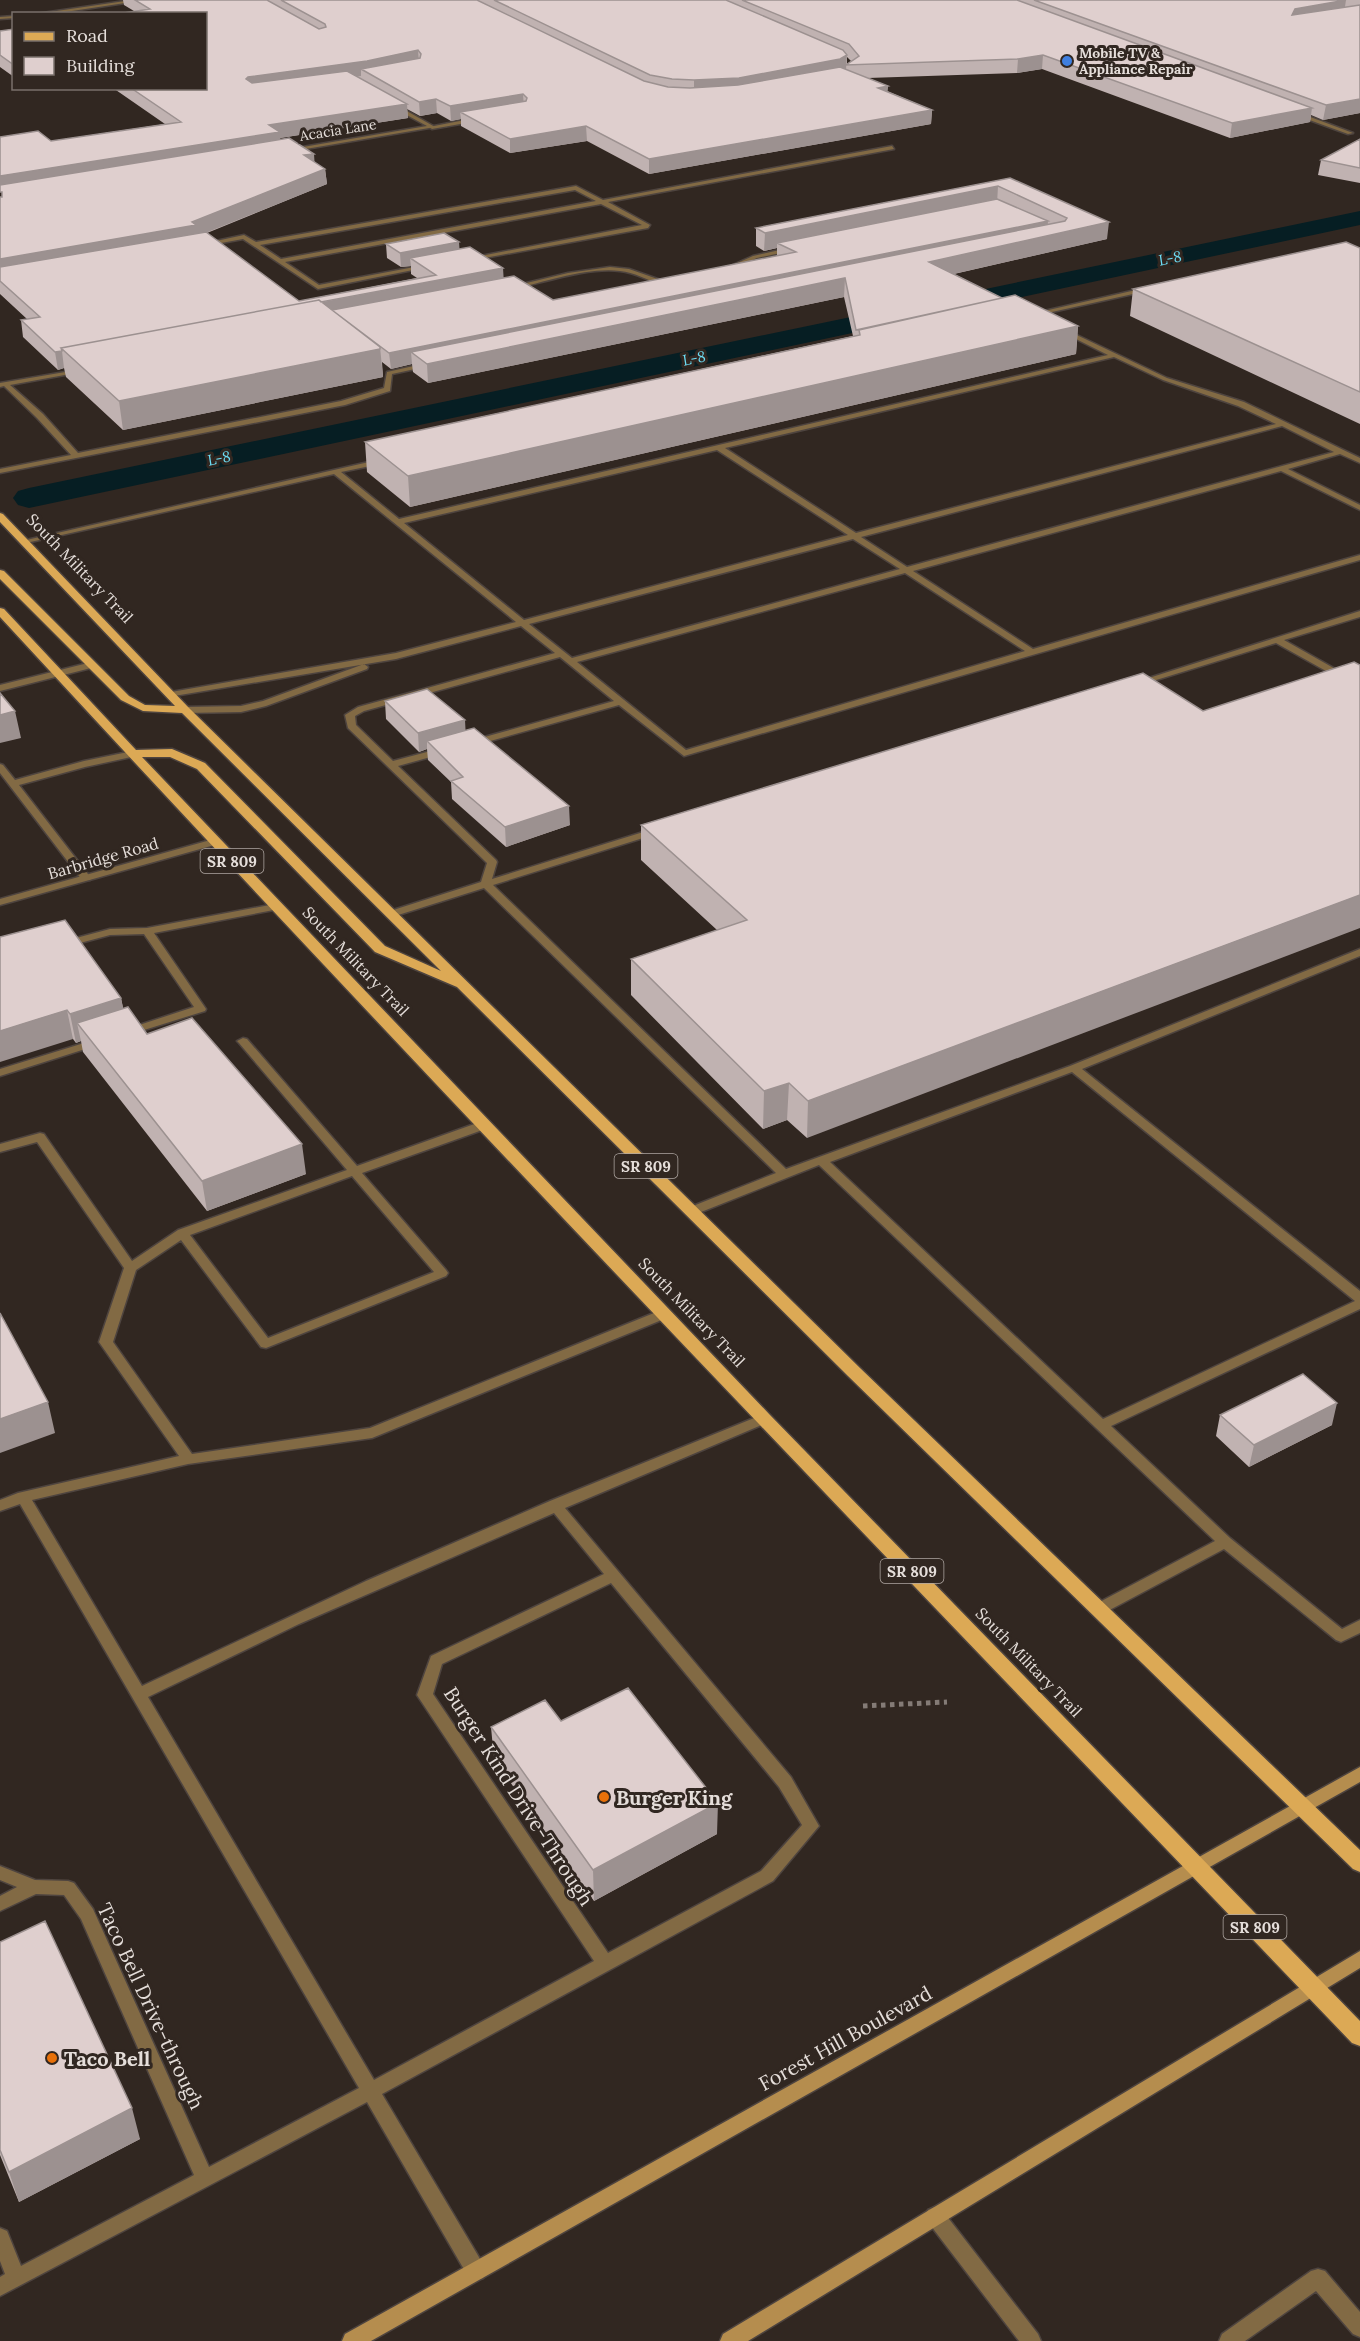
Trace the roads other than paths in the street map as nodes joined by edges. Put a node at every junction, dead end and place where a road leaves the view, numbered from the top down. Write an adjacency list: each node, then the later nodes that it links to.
1 (143, 0): 2 (street)
2 (53, 12)
3 (386, 101): 6 (street)
4 (1284, 109): 7 (street)
5 (478, 120): 6 (street, Acacia Lane)
6 (432, 127): 9 (street, Acacia Lane)
7 (1350, 133)
8 (892, 148): 10 (street)
9 (285, 150)
10 (603, 202): 11 (street); 14 (street); 15 (street)
11 (255, 244): 12 (street); 14 (street)
12 (198, 245)
13 (801, 248): 17 (street)
14 (280, 261): 16 (street)
15 (459, 261)
16 (436, 265)
17 (721, 270)
18 (670, 283): 20 (street)
19 (1156, 288): 21 (street)
20 (499, 290)
21 (1041, 320)
22 (1052, 325): 23 (street)
23 (1116, 355): 29 (street); 30 (street)
24 (435, 363): 27 (street)
25 (379, 366): 27 (street)
26 (84, 369): 28 (street)
27 (388, 373): 32 (street)
28 (2, 385): 32 (street)
29 (1283, 424): 31 (street); 41 (street)
30 (718, 447): 40 (street); 41 (street)
31 (1341, 452): 34 (street); 35 (street)
32 (77, 457): 36 (street)
33 (393, 458): 37 (street)
34 (1360, 461)
35 (1281, 468): 38 (street); 44 (street)
36 (0, 471)
37 (335, 471): 40 (street); 42 (street)
38 (1360, 508)
39 (0, 516): 42 (main road, South Military Trail / SR 809)
40 (397, 522): 48 (street)
41 (854, 536): 44 (street); 48 (street)
42 (26, 541): 59 (main road, South Military Trail / SR 809)
43 (1360, 557): 50 (street)
44 (908, 569): 50 (street); 53 (street)
45 (0, 573): 54 (main road)
46 (0, 611): 55 (main road, South Military Trail / SR 809)
47 (1360, 614): 49 (street)
48 (521, 623): 51 (street); 52 (street)
49 (1277, 640): 56 (street); 57 (street)
50 (1032, 652): 60 (street)
51 (561, 654): 53 (street); 65 (street)
52 (396, 656): 59 (street); 61 (street)
53 (570, 661): 60 (street)
54 (92, 665): 55 (street); 61 (main road)
55 (58, 674): 58 (street); 64 (main road, South Military Trail / SR 809)
56 (1128, 686)
57 (1360, 687)
58 (0, 688)
59 (171, 695): 61 (main road, South Military Trail / SR 809)
60 (621, 702): 62 (street)
61 (185, 710): 74 (main road, South Military Trail / SR 809)
62 (460, 746)
63 (448, 749): 65 (street)
64 (133, 754): 67 (street); 69 (main road, South Military Trail / SR 809); 78 (main road)
65 (391, 765): 71 (street)
66 (0, 767): 67 (street)
67 (13, 784): 70 (street)
68 (669, 827): 71 (street)
69 (214, 842): 70 (street, Barbridge Road); 73 (main road, South Military Trail / SR 809)
70 (86, 878): 72 (street, Barbridge Road)
71 (486, 884): 74 (street); 86 (street)
72 (0, 902)
73 (276, 907): 75 (street); 82 (main road, South Military Trail / SR 809)
74 (391, 914): 78 (main road, South Military Trail / SR 809)
75 (147, 931): 76 (street); 81 (street)
76 (55, 947)
77 (1360, 952): 80 (street)
78 (465, 987): 87 (main road, South Military Trail / SR 809)
79 (243, 1041): 85 (street)
80 (1074, 1068): 84 (street); 90 (street)
81 (0, 1073)
82 (484, 1125): 85 (street); 92 (main road, South Military Trail / SR 809)
83 (0, 1148): 89 (street)
84 (822, 1161): 86 (street); 94 (street)
85 (354, 1172): 88 (street); 88 (street)
86 (784, 1174): 87 (street)
87 (692, 1211): 101 (main road, South Military Trail / SR 809)
88 (182, 1233): 89 (street)
89 (130, 1268): 95 (street)
90 (1360, 1298)
91 (1360, 1304): 94 (street)
92 (664, 1314): 93 (main road, South Military Trail / SR 809); 95 (street)
93 (764, 1419): 97 (street); 107 (main road, South Military Trail / SR 809)
94 (1102, 1425): 99 (street)
95 (188, 1459): 96 (street)
96 (23, 1497): 98 (street); 103 (street)
97 (555, 1505): 100 (street); 103 (street)
98 (0, 1506)
99 (1225, 1542): 101 (street); 102 (street)
100 (614, 1575): 112 (street, Burger Kind Drive-Through); 112 (street)
101 (1099, 1609): 105 (main road, South Military Trail / SR 809)
102 (1360, 1626)
103 (140, 1694): 115 (street)
104 (1360, 1774): 105 (main road, Forest Hill Boulevard)
105 (1302, 1806): 106 (main road, South Military Trail / SR 809); 107 (main road, Forest Hill Boulevard)
106 (1360, 1863)
107 (1198, 1866): 113 (main road, South Military Trail / SR 809); 119 (main road, Forest Hill Boulevard)
108 (0, 1873): 109 (street)
109 (34, 1887): 110 (street, Taco Bell Drive-through); 116 (street, Taco Bell Drive-through)
110 (0, 1905)
111 (1360, 1959): 113 (main road)
112 (606, 1964): 115 (street)
113 (1313, 1987): 114 (main road, South Military Trail / SR 809); 117 (main road)
114 (1360, 2036)
115 (371, 2091): 116 (street); 119 (street)
116 (205, 2179): 120 (street)
117 (935, 2216): 123 (main road); 124 (street)
118 (0, 2237): 120 (street)
119 (476, 2271): 122 (main road, Forest Hill Boulevard)
120 (8, 2283)
121 (1360, 2327): 125 (street)
122 (352, 2341)
123 (730, 2341)
124 (1031, 2341)
125 (1229, 2341)

